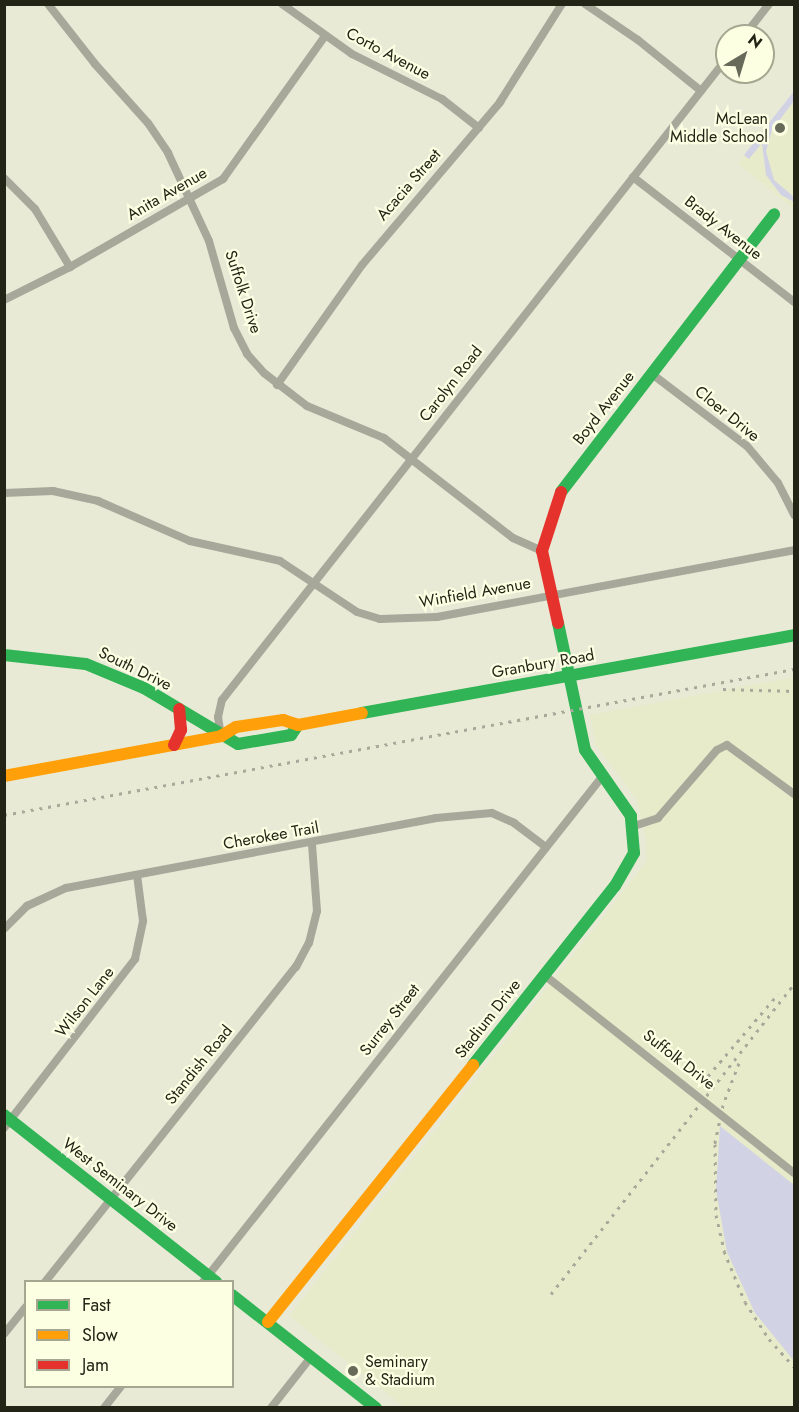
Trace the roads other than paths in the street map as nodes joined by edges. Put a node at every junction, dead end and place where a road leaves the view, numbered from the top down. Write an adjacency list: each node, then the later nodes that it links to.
1 (48, 4): 13 (street, Suffolk Drive)
2 (282, 4): 7 (street, Corto Avenue)
3 (562, 4): 10 (street, Acacia Street)
4 (585, 4): 9 (street)
5 (769, 4): 6 (street)
6 (753, 24)
7 (325, 36): 10 (street, Corto Avenue); 13 (street, Anita Avenue)
8 (715, 73): 9 (street, Carolyn Road)
9 (701, 91): 11 (street, Carolyn Road)
10 (479, 129): 20 (street, Acacia Street)
11 (633, 177): 15 (street, Brady Avenue); 21 (street, Carolyn Road)
12 (4, 178): 16 (street)
13 (191, 198): 16 (street, Anita Avenue); 20 (street, Suffolk Drive)
14 (774, 214): 15 (street, Boyd Avenue)
15 (739, 259): 18 (street, Brady Avenue); 19 (street, Boyd Avenue)
16 (70, 267): 17 (street, Anita Avenue)
17 (4, 300)
18 (795, 302)
19 (652, 374): 23 (street, Cloer Drive); 25 (street, Boyd Avenue)
20 (277, 385): 21 (street, Suffolk Drive)
21 (411, 458): 25 (street, Suffolk Drive); 26 (street, Carolyn Road)
22 (4, 493): 26 (street, Winfield Avenue)
23 (795, 515)
24 (795, 550): 27 (street, Winfield Avenue)
25 (542, 551): 27 (street)
26 (312, 583): 27 (street, Winfield Avenue); 32 (street, Carolyn Road)
27 (553, 594): 30 (street)
28 (795, 634): 30 (street, Granbury Road)
29 (4, 655): 31 (street, South Drive)
30 (571, 675): 32 (street, Granbury Road); 35 (street)
31 (179, 709): 32 (street, South Drive); 33 (street)
32 (221, 736): 33 (street, Granbury Road)
33 (174, 745): 34 (street, Granbury Road)
34 (4, 776)
35 (601, 778): 37 (street); 39 (street, Surrey Street)
36 (795, 794): 37 (street)
37 (634, 826): 42 (street, Stadium Drive)
38 (312, 844): 39 (street, Cherokee Trail); 40 (street, Cherokee Trail); 45 (street, Standish Road)
39 (546, 847): 46 (street, Surrey Street)
40 (137, 875): 41 (street, Cherokee Trail); 43 (street, Wilson Lane)
41 (4, 929)
42 (543, 974): 44 (street, Suffolk Drive); 50 (street, Stadium Drive)
43 (7, 1121): 45 (street, West Seminary Drive)
44 (795, 1173)
45 (110, 1198): 46 (street, West Seminary Drive); 47 (street, Standish Road)
46 (209, 1279)
47 (46, 1280)
48 (234, 1296): 50 (street)
49 (24, 1309): 51 (street)
50 (268, 1322): 52 (street)
51 (4, 1334)
52 (311, 1357): 55 (street); 56 (street)
53 (119, 1388): 54 (street)
54 (104, 1407)
55 (271, 1407)
56 (376, 1407)

